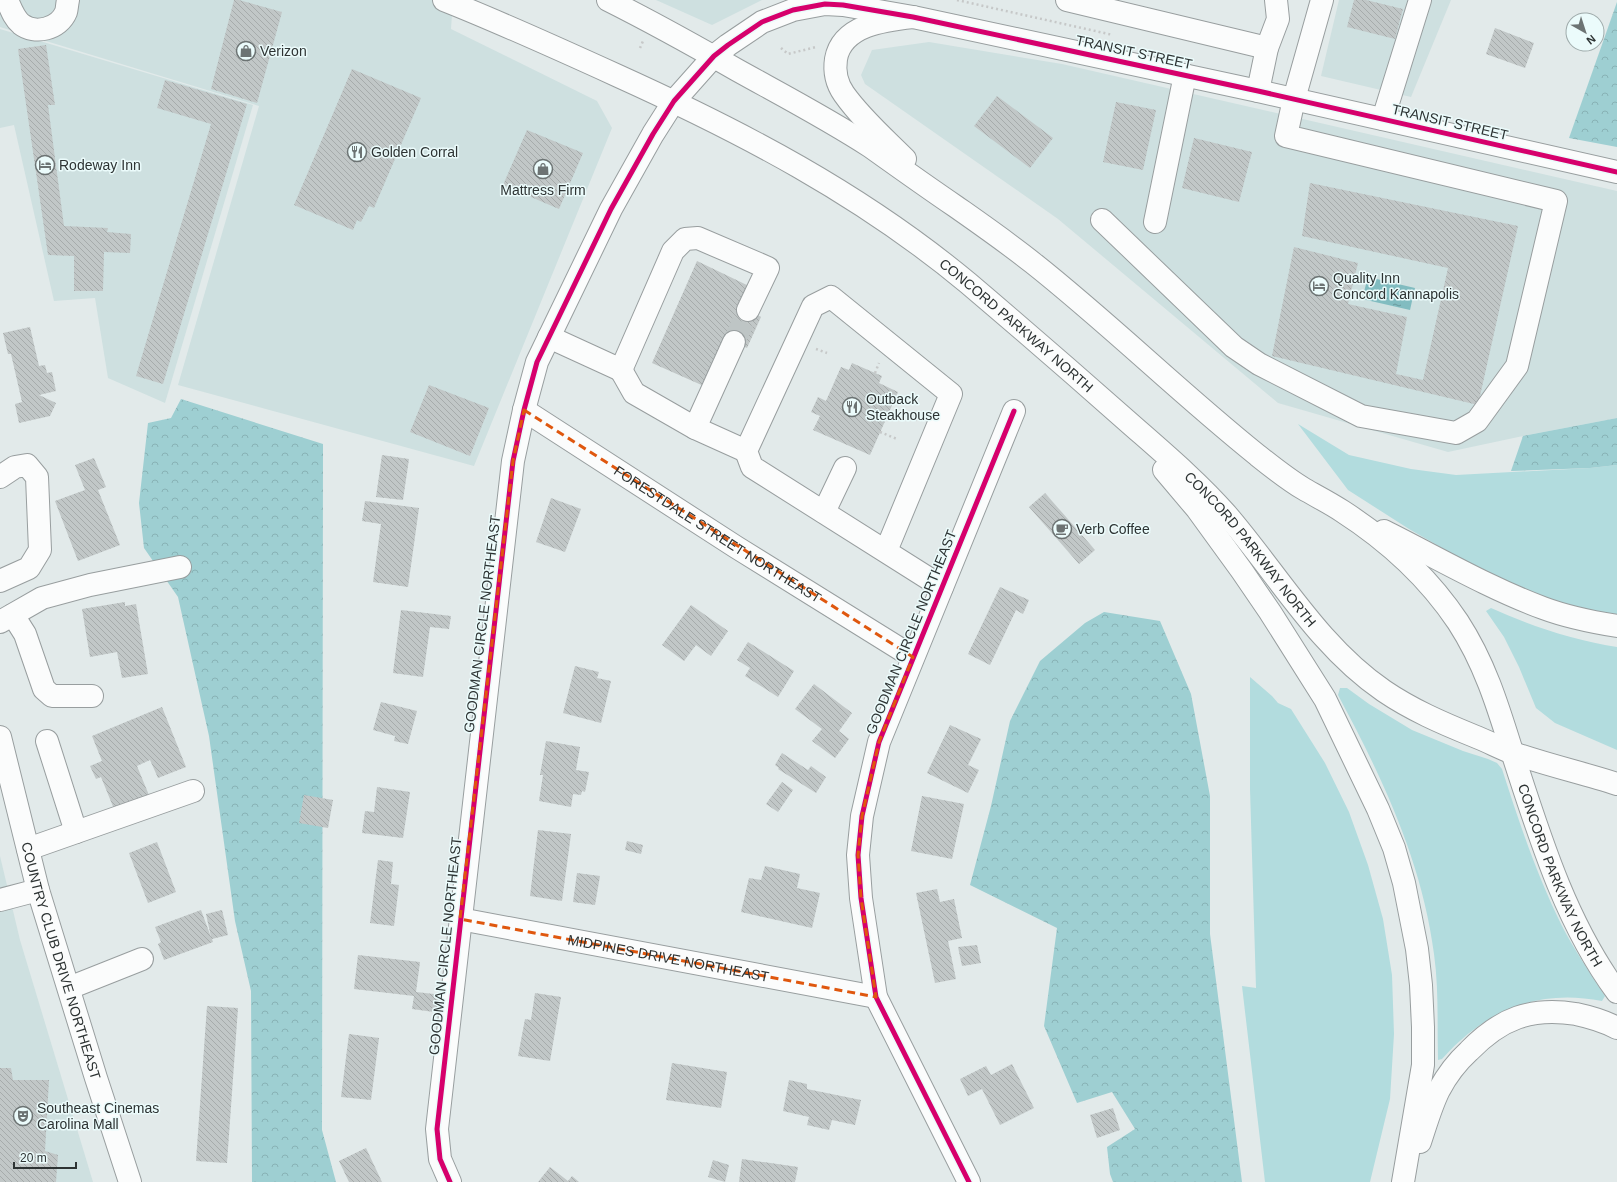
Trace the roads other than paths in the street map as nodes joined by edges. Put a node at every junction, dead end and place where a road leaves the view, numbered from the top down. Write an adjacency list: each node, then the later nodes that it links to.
1 (7, 0): 2 (main road)
2 (68, 0)
3 (444, 0): 16 (main road, CONCORD PARKWAY NORTH)
4 (608, 0): 12 (main road, CONCORD PARKWAY NORTH)
5 (1067, 0): 11 (main road)
6 (1276, 0): 11 (main road)
7 (1322, 0): 15 (main road)
8 (1420, 0): 17 (main road)
9 (778, 7): 10 (main road, TRANSIT STREET); 12 (main road, TRANSIT STREET)
10 (913, 17): 13 (main road, TRANSIT STREET); 19 (main road)
11 (1267, 48): 14 (main road)
12 (714, 56): 16 (main road, TRANSIT STREET); 19 (main road, CONCORD PARKWAY NORTH)
13 (1185, 75): 14 (main road, TRANSIT STREET); 21 (main road)
14 (1258, 91): 15 (main road, TRANSIT STREET)
15 (1294, 99): 17 (main road, TRANSIT STREET); 20 (main road)
16 (674, 101): 23 (main road, GOODMAN CIRCLE NORTHEAST); 26 (main road, CONCORD PARKWAY NORTH)
17 (1383, 119): 18 (main road, TRANSIT STREET)
18 (1617, 172)
19 (939, 195): 33 (main road, CONCORD PARKWAY NORTH)
20 (1102, 220)
21 (1155, 222)
22 (748, 310): 25 (main road)
23 (549, 337): 25 (main road); 27 (main road, GOODMAN CIRCLE NORTHEAST)
24 (734, 342): 29 (main road)
25 (621, 370): 29 (main road)
26 (1090, 388): 45 (main road, CONCORD PARKWAY NORTH); 61 (main road)
27 (524, 410): 41 (main road, FORESTDALE STREET NORTHEAST); 52 (main road, GOODMAN CIRCLE NORTHEAST)
28 (1014, 411): 38 (main road, GOODMAN CIRCLE NORTHEAST)
29 (695, 428): 30 (main road)
30 (746, 451): 34 (main road); 35 (main road)
31 (845, 468): 34 (main road)
32 (0, 477): 37 (main road)
33 (1338, 508): 40 (main road); 45 (main road, CONCORD PARKWAY NORTH)
34 (824, 512): 35 (main road)
35 (886, 550): 38 (main road)
36 (180, 567): 39 (main road)
37 (0, 582)
38 (942, 587): 41 (main road, GOODMAN CIRCLE NORTHEAST)
39 (6, 618): 42 (main road)
40 (1617, 626)
41 (913, 657): 56 (main road, GOODMAN CIRCLE NORTHEAST)
42 (92, 696)
43 (0, 737): 49 (main road, COUNTRY CLUB DRIVE NORTHEAST)
44 (47, 741): 48 (main road)
45 (1513, 753): 46 (main road, CONCORD PARKWAY NORTH); 55 (main road, CONCORD PARKWAY NORTH)
46 (1617, 784)
47 (193, 791): 48 (main road)
48 (76, 832): 49 (main road)
49 (28, 849): 50 (main road, COUNTRY CLUB DRIVE NORTHEAST)
50 (38, 890): 51 (main road); 54 (main road, COUNTRY CLUB DRIVE NORTHEAST)
51 (0, 900)
52 (460, 919): 56 (main road, MIDPINES DRIVE NORTHEAST); 59 (main road, GOODMAN CIRCLE NORTHEAST)
53 (142, 959): 54 (main road)
54 (69, 988): 58 (main road, COUNTRY CLUB DRIVE NORTHEAST)
55 (1617, 992)
56 (876, 997): 60 (main road, GOODMAN CIRCLE NORTHEAST)
57 (1617, 1028): 62 (main road)
58 (130, 1182)
59 (450, 1182)
60 (969, 1182)
61 (1403, 1182)
62 (1407, 1182)

